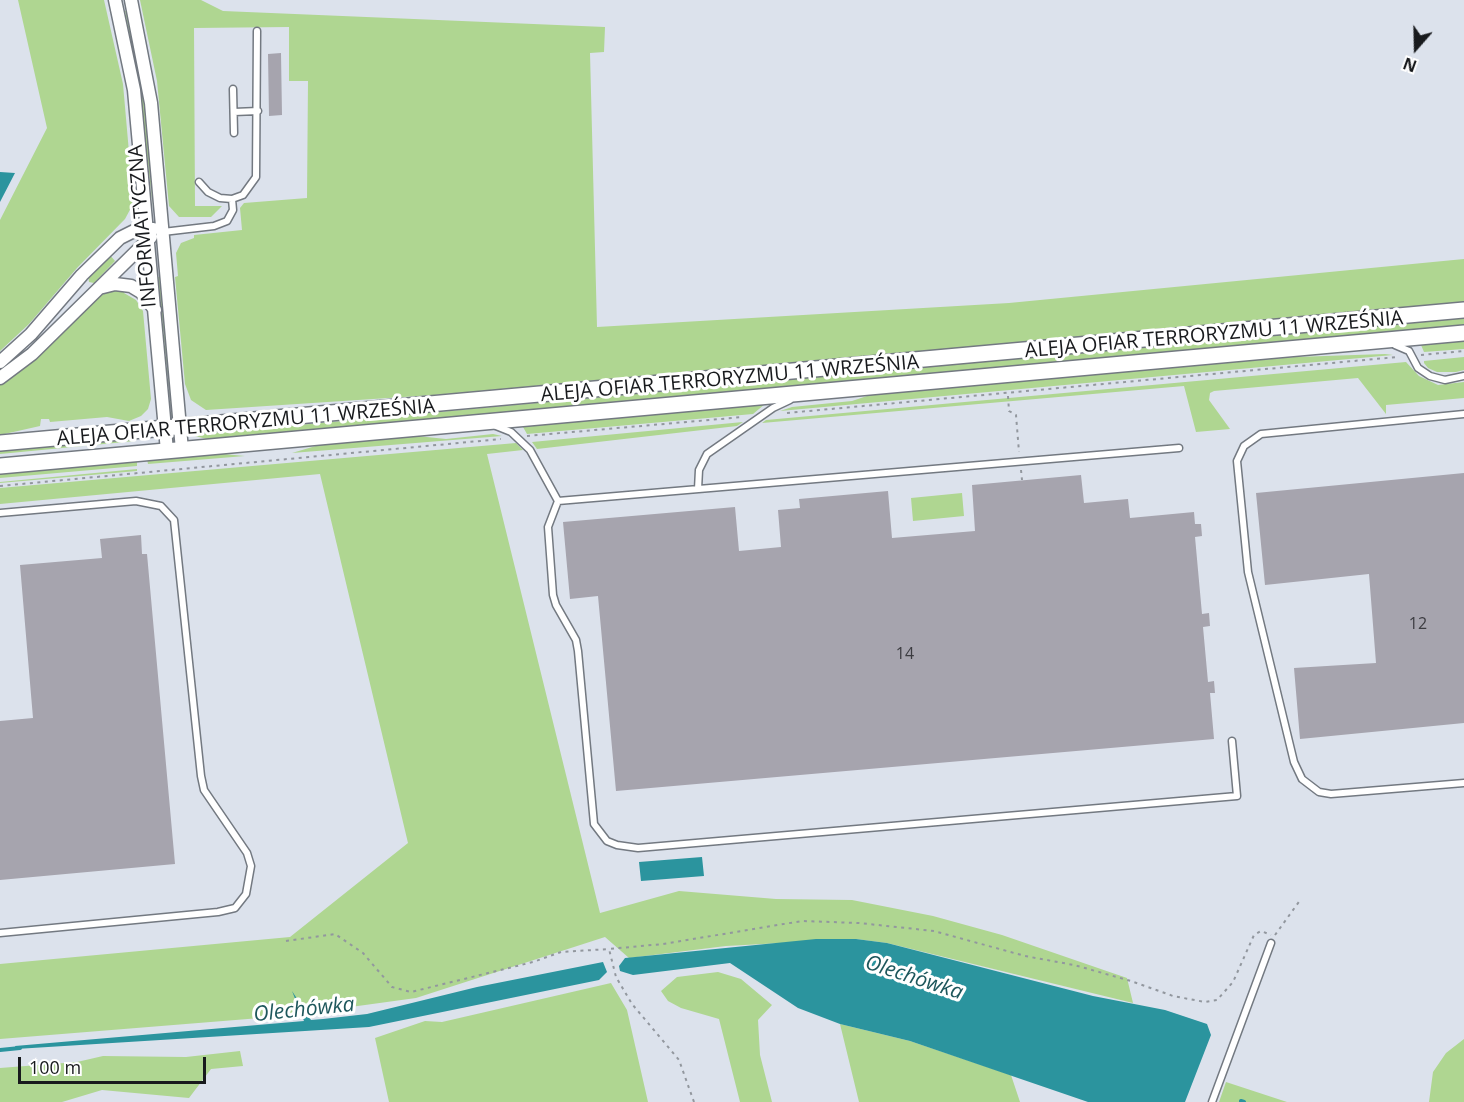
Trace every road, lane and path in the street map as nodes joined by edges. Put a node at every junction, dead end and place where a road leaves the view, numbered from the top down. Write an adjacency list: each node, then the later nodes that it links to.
1 (115, 0): 11 (street, INFORMATYCZNA)
2 (131, 0): 10 (street, INFORMATYCZNA)
3 (256, 32): 5 (lane)
4 (233, 89): 6 (lane)
5 (258, 111): 6 (lane); 9 (lane)
6 (234, 112): 7 (lane)
7 (234, 133)
8 (199, 182): 9 (lane)
9 (232, 199): 10 (lane)
10 (163, 231): 11 (street); 28 (street, INFORMATYCZNA)
11 (147, 233): 12 (street); 13 (street, INFORMATYCZNA); 19 (street)
12 (98, 288): 13 (street); 21 (street)
13 (155, 310): 28 (street, INFORMATYCZNA)
14 (1464, 310): 28 (street, ALEJA OFIAR TERRORYZMU 11 WRZEŚNIA)
15 (1464, 333): 16 (street, ALEJA OFIAR TERRORYZMU 11 WRZEŚNIA)
16 (1365, 342): 18 (lane); 22 (street, ALEJA OFIAR TERRORYZMU 11 WRZEŚNIA)
17 (1464, 351): 18 (path)
18 (1412, 356): 20 (lane); 24 (path)
19 (0, 362)
20 (1464, 376)
21 (0, 378)
22 (805, 393): 26 (lane); 27 (street, ALEJA OFIAR TERRORYZMU 11 WRZEŚNIA)
23 (1008, 396): 33 (path)
24 (787, 413)
25 (1464, 414): 41 (lane)
26 (763, 415): 29 (path); 37 (lane)
27 (484, 422): 29 (lane); 32 (street, ALEJA OFIAR TERRORYZMU 11 WRZEŚNIA)
28 (173, 428): 30 (street, ALEJA OFIAR TERRORYZMU 11 WRZEŚNIA); 32 (street, INFORMATYCZNA)
29 (518, 437): 36 (path); 38 (lane)
30 (0, 443)
31 (1179, 448): 33 (lane)
32 (175, 450): 34 (street, ALEJA OFIAR TERRORYZMU 11 WRZEŚNIA)
33 (1020, 462): 35 (path); 37 (lane)
34 (0, 466)
35 (1022, 480)
36 (0, 486)
37 (698, 489): 38 (lane)
38 (558, 501): 40 (lane)
39 (0, 513): 43 (lane)
40 (1232, 741)
41 (1464, 783)
42 (1301, 899): 45 (path)
43 (0, 933)
44 (286, 941): 46 (path)
45 (1270, 943): 46 (path); 48 (lane)
46 (609, 949): 47 (path)
47 (694, 1102)
48 (1212, 1102)

